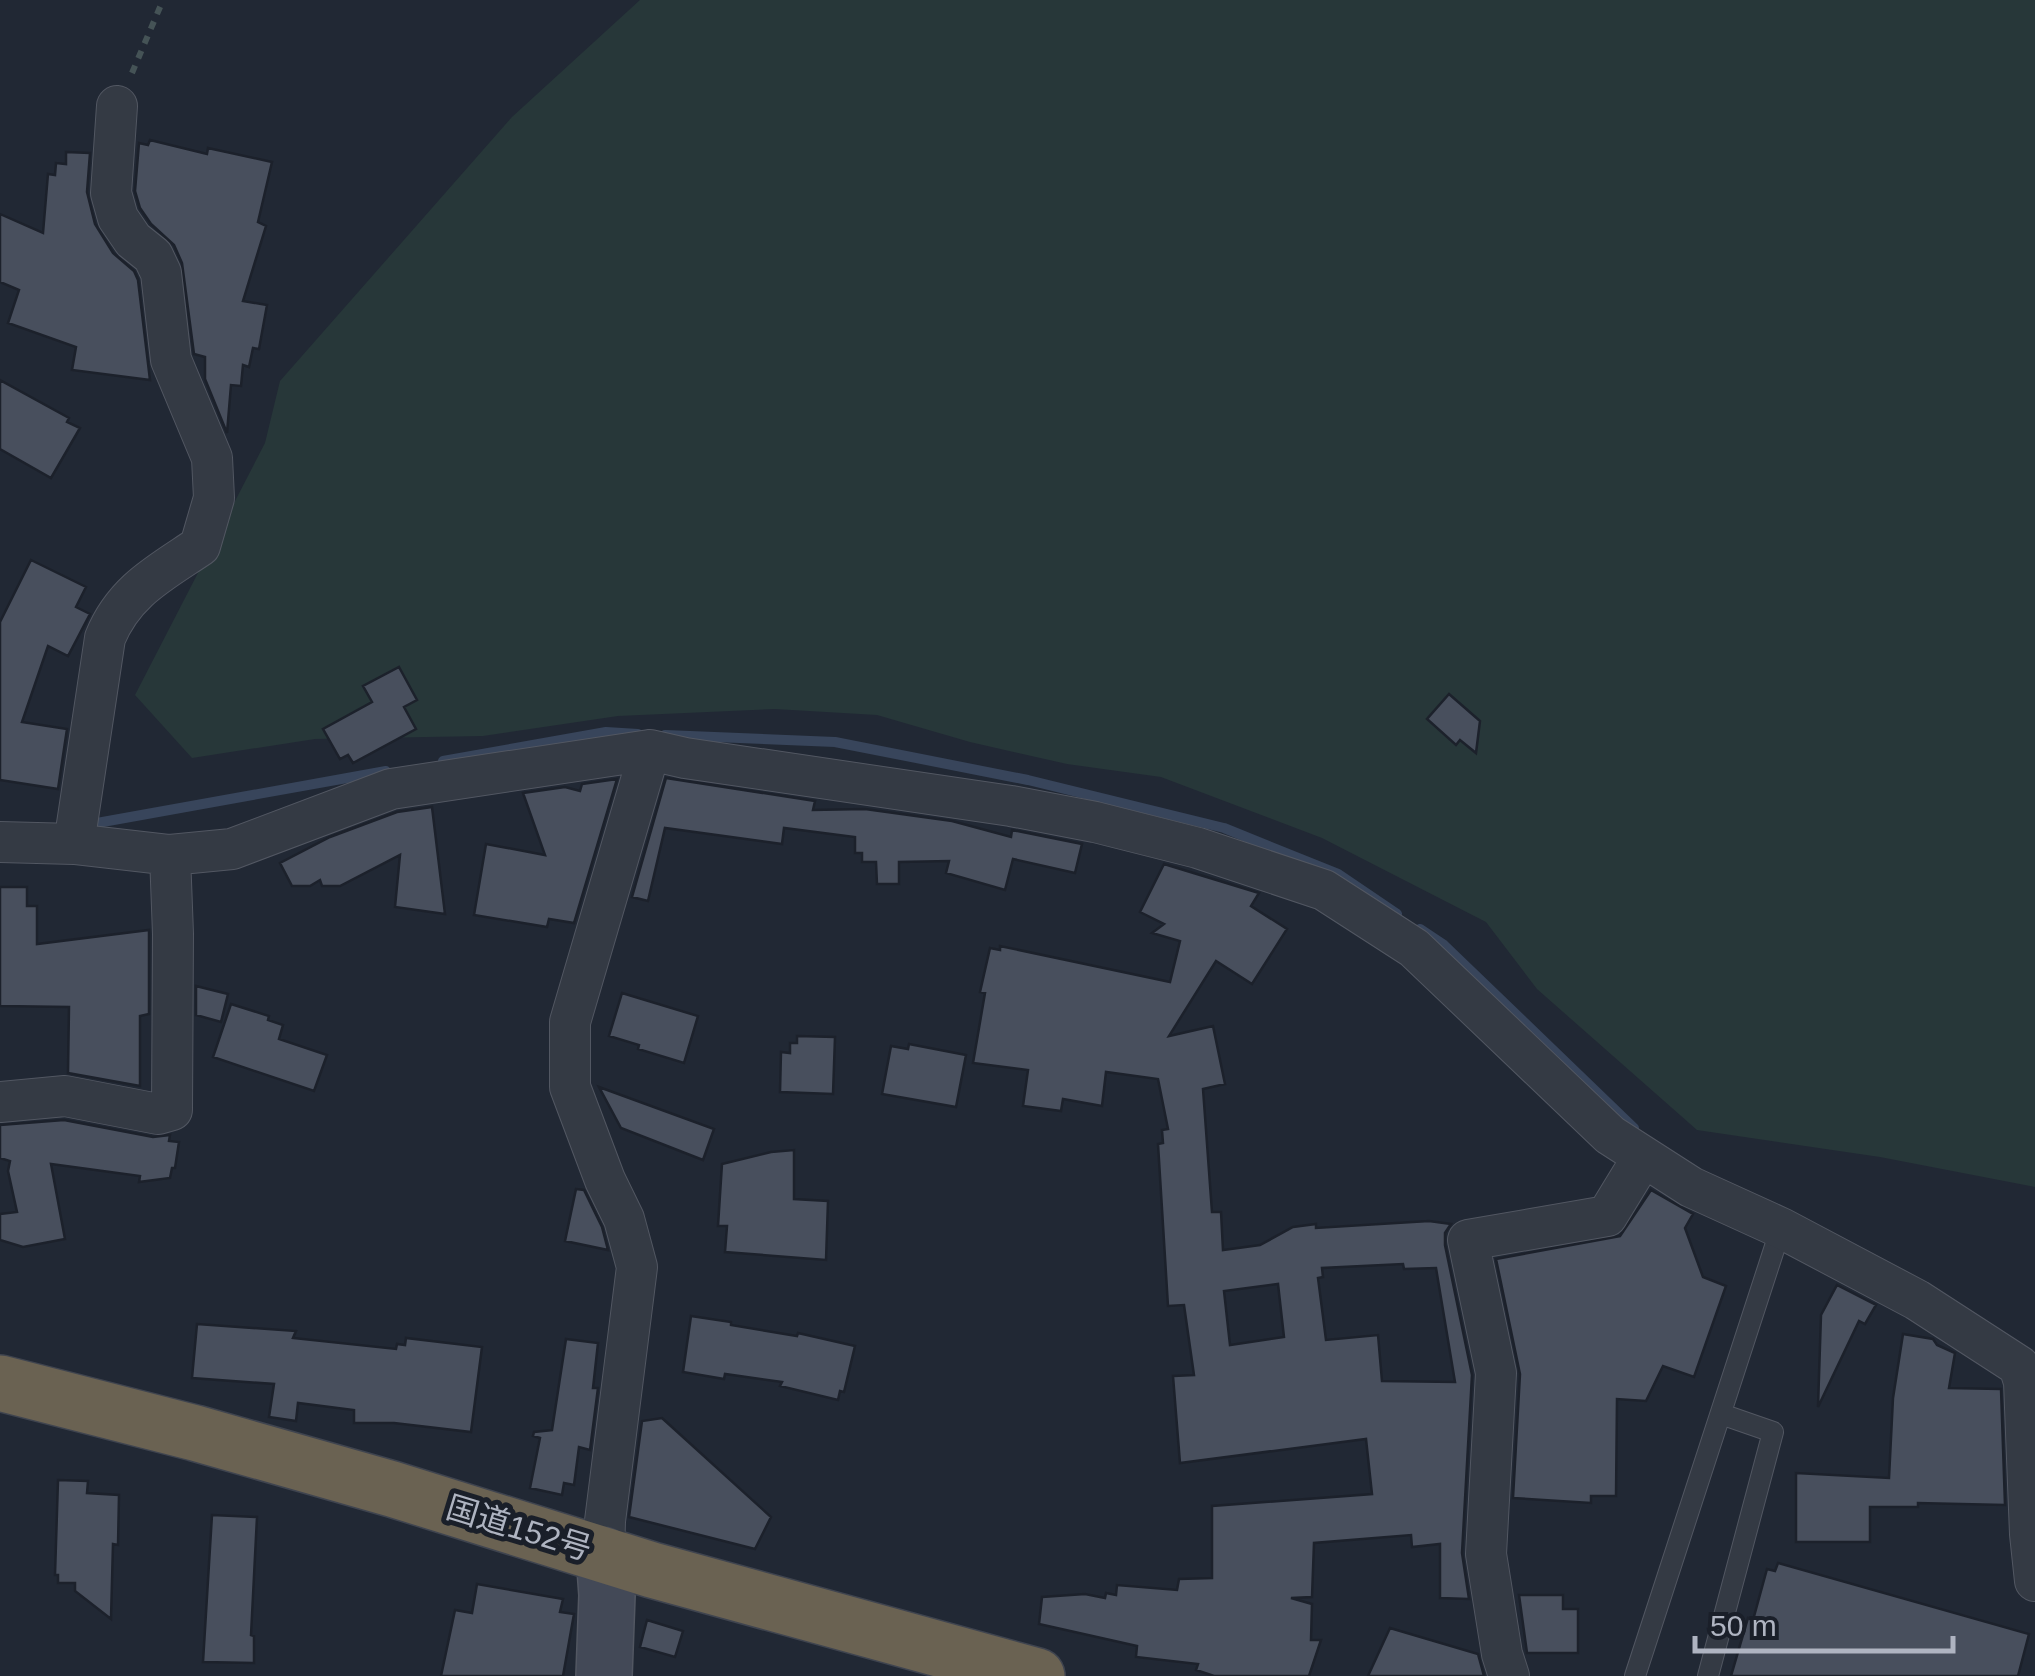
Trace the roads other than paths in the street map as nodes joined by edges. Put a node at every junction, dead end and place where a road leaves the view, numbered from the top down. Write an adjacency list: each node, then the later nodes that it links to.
1 (117, 106): 4 (street)
2 (650, 750): 5 (street); 7 (street); 11 (street)
3 (0, 842): 4 (street)
4 (74, 844): 5 (street)
5 (170, 855): 6 (street)
6 (0, 1102)
7 (1644, 1156): 8 (street); 15 (street)
8 (1781, 1228): 10 (lane); 12 (street)
9 (0, 1384): 11 (highway, 国道152号)
10 (1721, 1414): 16 (lane); 17 (lane)
11 (604, 1554): 13 (street); 14 (highway, 国道152号)
12 (2035, 1580)
13 (604, 1676)
14 (1037, 1676)
15 (1508, 1676)
16 (1635, 1676)
17 (1708, 1676)

